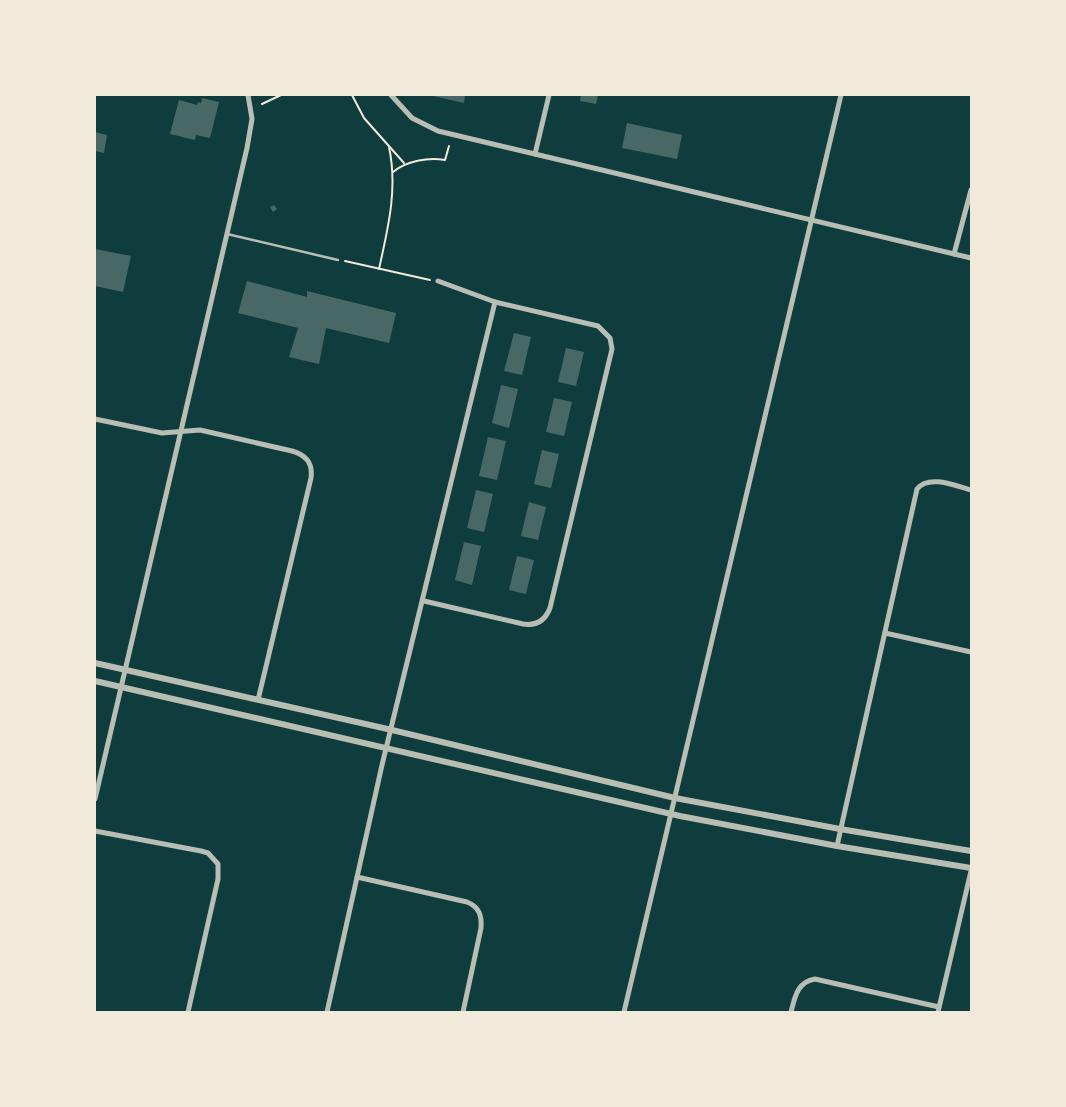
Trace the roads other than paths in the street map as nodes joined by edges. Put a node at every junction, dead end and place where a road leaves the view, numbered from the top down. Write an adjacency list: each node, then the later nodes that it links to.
1 (248, 95): 8 (street)
2 (391, 95): 5 (street)
3 (549, 95): 5 (street)
4 (841, 95): 7 (street)
5 (535, 154): 7 (street)
6 (971, 190): 9 (street)
7 (812, 220): 9 (street); 27 (street)
8 (226, 234): 11 (lane); 15 (street)
9 (954, 254): 10 (street)
10 (971, 258)
11 (338, 260)
12 (438, 281): 13 (street)
13 (495, 302): 17 (street); 17 (street)
14 (95, 419): 15 (street)
15 (182, 433): 21 (street); 24 (street)
16 (971, 490): 18 (street)
17 (424, 600): 25 (street)
18 (885, 633): 19 (street); 30 (street)
19 (971, 652)
20 (95, 663): 21 (street)
21 (126, 670): 23 (street); 24 (street)
22 (95, 681): 23 (street)
23 (122, 687): 26 (street); 28 (street)
24 (258, 700): 25 (street)
25 (392, 730): 26 (street); 27 (street)
26 (387, 747): 29 (street); 35 (street)
27 (675, 798): 29 (street); 30 (street)
28 (95, 799)
29 (670, 814): 32 (street); 40 (street)
30 (840, 829): 32 (street); 33 (street)
31 (95, 831): 37 (street)
32 (836, 846): 34 (street)
33 (971, 851)
34 (971, 870): 36 (street)
35 (357, 877): 38 (street); 39 (street)
36 (939, 1010): 41 (street)
37 (188, 1012)
38 (327, 1012)
39 (463, 1012)
40 (624, 1012)
41 (791, 1012)

